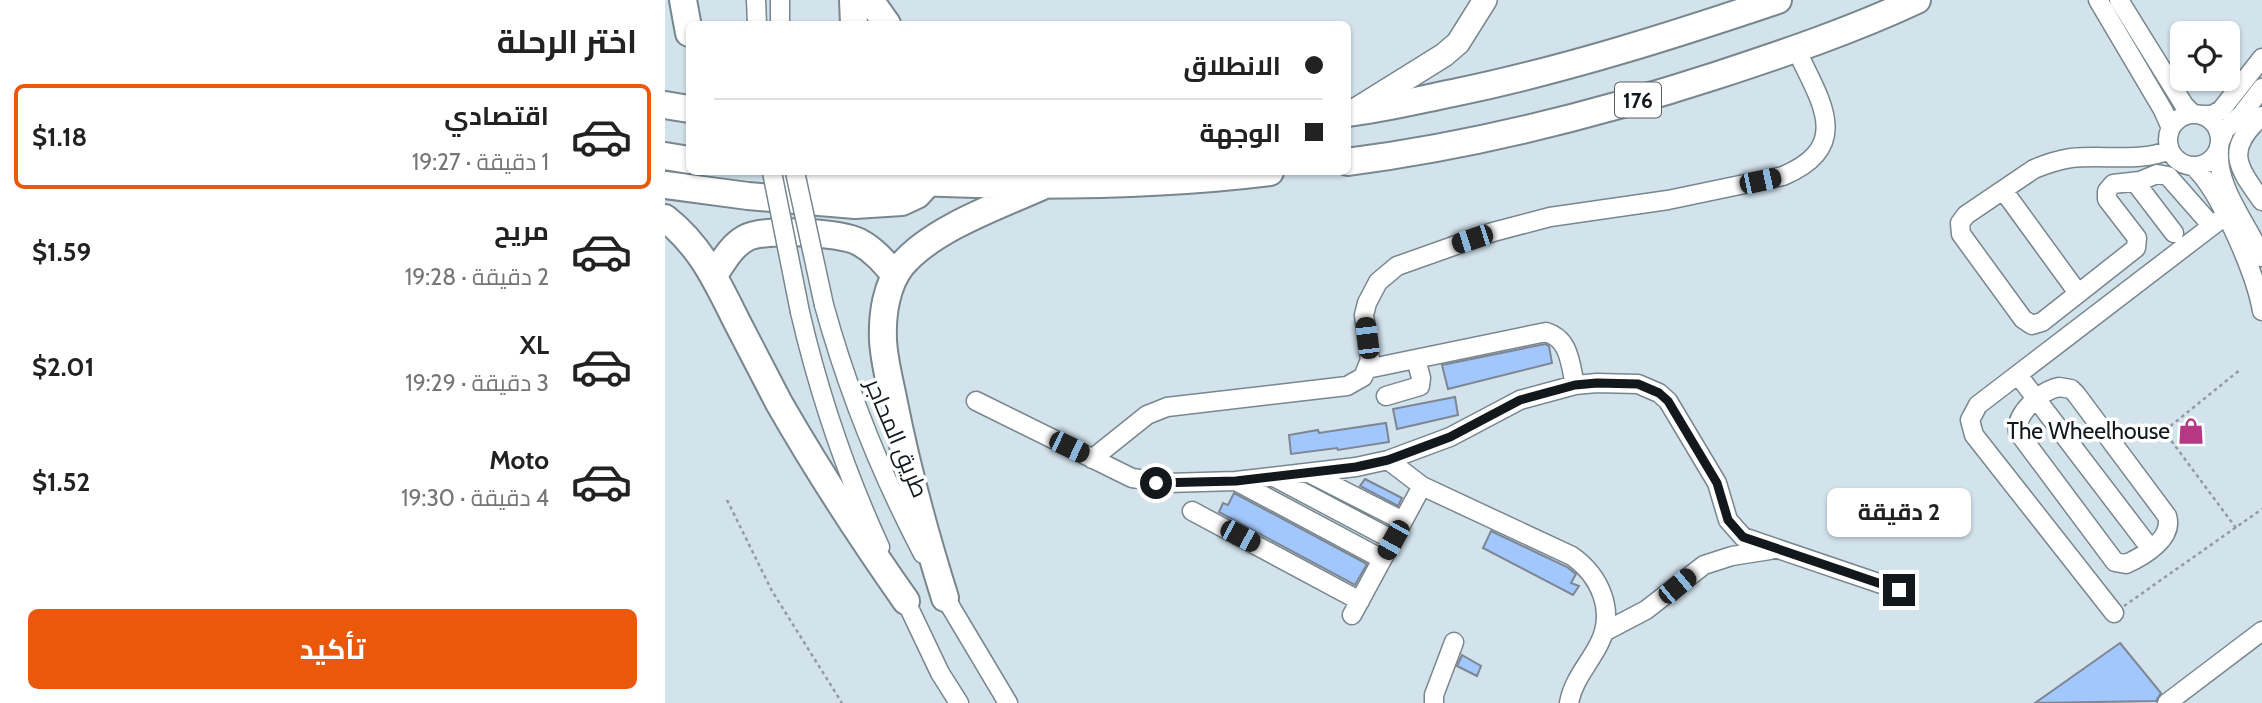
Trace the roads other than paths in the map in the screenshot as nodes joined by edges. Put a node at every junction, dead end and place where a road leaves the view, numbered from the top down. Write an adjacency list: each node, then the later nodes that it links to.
1 (683, 0): 11 (highway); 16 (highway)
2 (757, 0): 12 (street)
3 (780, 0): 13 (street)
4 (853, 0): 14 (highway)
5 (870, 0): 15 (highway)
6 (1485, 0): 22 (main road)
7 (1778, 0): 23 (highway, 176)
8 (1917, 0): 17 (highway, 176)
9 (2098, 0): 26 (street)
10 (2119, 0): 24 (street)
11 (687, 21)
12 (757, 21)
13 (781, 21)
14 (854, 21)
15 (885, 21)
16 (665, 26)
17 (1796, 48): 31 (highway, 176); 52 (street)
18 (2262, 58): 24 (street)
19 (2262, 88): 27 (street)
20 (665, 105): 21 (highway)
21 (686, 108)
22 (1351, 111)
23 (1351, 112)
24 (2197, 115): 26 (street); 27 (street)
25 (2262, 116): 42 (street)
26 (2171, 128): 28 (street)
27 (2220, 145): 32 (street); 46 (street)
28 (2170, 150): 32 (street); 41 (street)
29 (665, 156): 30 (highway)
30 (686, 160)
31 (1351, 161)
32 (2193, 166): 44 (street)
33 (773, 175): 74 (street, bridge)
34 (796, 175): 73 (street, طريق المحاجر, bridge)
35 (812, 175): 37 (highway)
36 (1235, 175): 40 (highway)
37 (929, 182): 39 (highway); 40 (highway)
38 (2135, 182): 44 (street); 45 (street); 49 (street)
39 (665, 185)
40 (1045, 185): 48 (highway)
41 (2003, 190): 49 (street); 49 (street)
42 (2262, 201)
43 (665, 218): 47 (highway)
44 (2218, 221): 50 (street); 53 (street)
45 (2174, 233)
46 (2260, 246)
47 (715, 275): 48 (highway); 74 (highway)
48 (895, 275): 73 (highway)
49 (2078, 293)
50 (2262, 311)
51 (1416, 359): 52 (street); 54 (street); 55 (street)
52 (1367, 369): 58 (street)
53 (2018, 375): 56 (street); 68 (street)
54 (1575, 385): 59 (street); 70 (street)
55 (1386, 397)
56 (2037, 400): 66 (street); 69 (street); 69 (street)
57 (976, 401): 58 (street)
58 (1092, 458): 62 (street)
59 (1388, 460): 60 (street); 63 (street)
60 (1309, 473): 61 (street); 65 (street)
61 (1274, 477): 62 (street); 67 (street)
62 (1236, 481): 71 (street)
63 (1422, 486): 65 (street); 77 (street)
64 (1192, 511): 71 (street)
65 (1403, 521): 67 (street)
66 (2087, 525): 68 (street); 69 (street)
67 (1393, 540): 71 (street)
68 (2060, 545): 75 (street)
69 (2150, 548)
70 (1776, 550): 72 (street); 77 (street)
71 (1382, 559)
72 (1899, 590)
73 (945, 598): 80 (street, طريق المحاجر)
74 (906, 601): 79 (street)
75 (2114, 612)
76 (2262, 631): 83 (street)
77 (1604, 632): 82 (street)
78 (1454, 642): 81 (street)
79 (959, 703)
80 (1008, 703)
81 (1434, 703)
82 (1569, 703)
83 (2167, 703)

